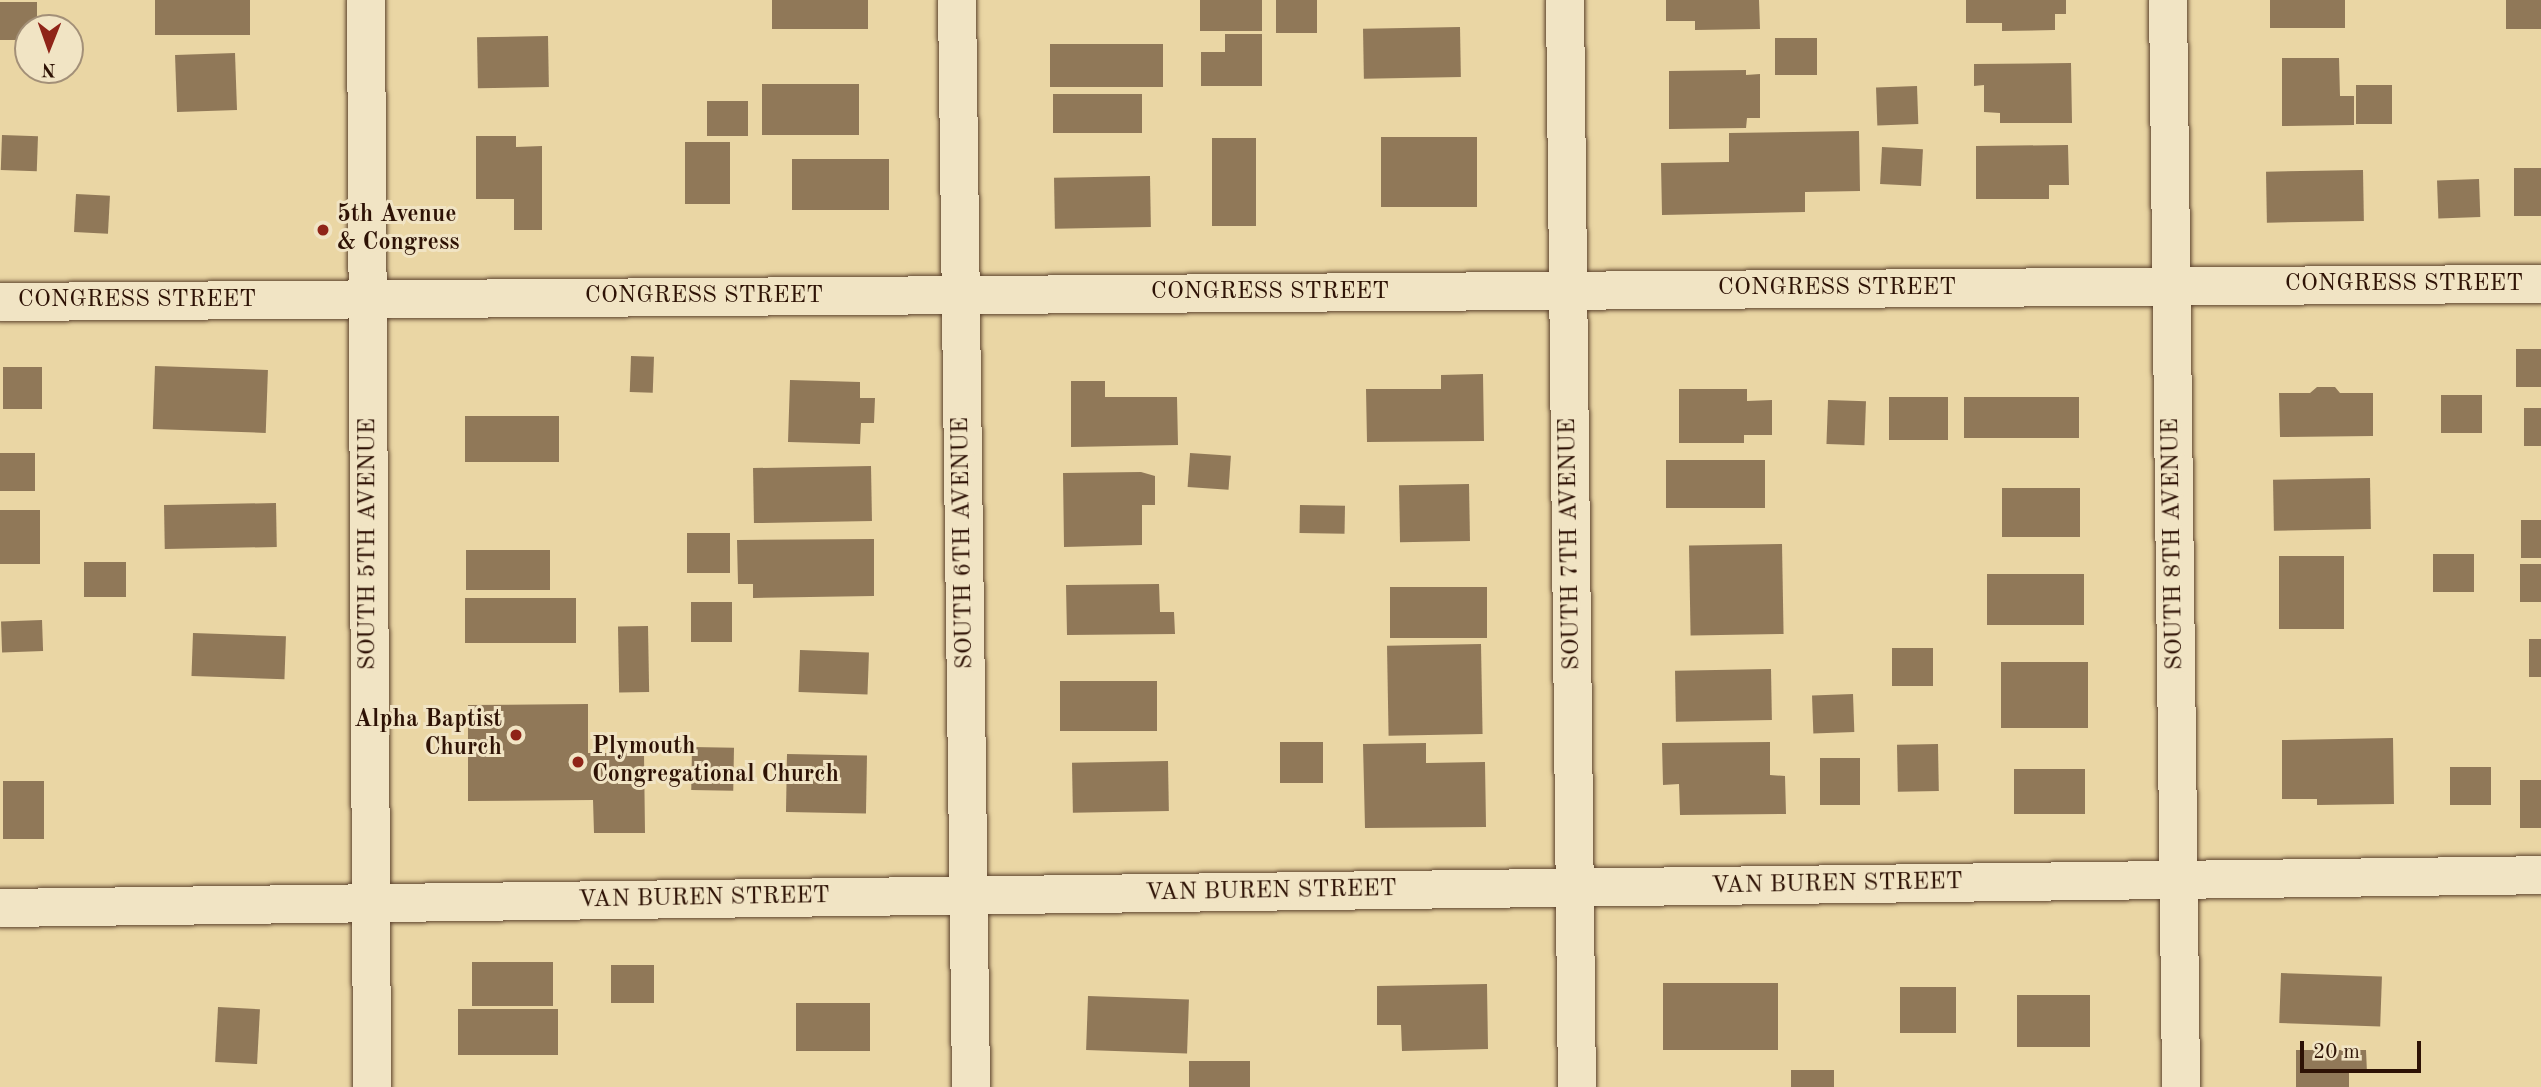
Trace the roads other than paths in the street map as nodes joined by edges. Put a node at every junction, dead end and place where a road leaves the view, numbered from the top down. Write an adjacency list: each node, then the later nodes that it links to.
1 (366, 0): 9 (street, SOUTH 5TH AVENUE)
2 (957, 0): 8 (street, SOUTH 6TH AVENUE)
3 (1565, 0): 7 (street, SOUTH 7TH AVENUE)
4 (2168, 0): 6 (street, SOUTH 8TH AVENUE)
5 (2541, 284): 6 (street, CONGRESS STREET)
6 (2171, 286): 7 (street, CONGRESS STREET); 12 (street, SOUTH 8TH AVENUE)
7 (1568, 291): 8 (street, CONGRESS STREET); 13 (street, SOUTH 7TH AVENUE)
8 (961, 296): 9 (street, CONGRESS STREET); 14 (street, SOUTH 6TH AVENUE)
9 (368, 299): 10 (street, CONGRESS STREET); 15 (street, SOUTH 5TH AVENUE)
10 (0, 302)
11 (2541, 875): 12 (street, VAN BUREN STREET)
12 (2178, 880): 13 (street, VAN BUREN STREET); 20 (street, SOUTH 8TH AVENUE)
13 (1574, 888): 14 (street, VAN BUREN STREET); 19 (street, SOUTH 7TH AVENUE)
14 (968, 896): 15 (street, VAN BUREN STREET); 18 (street, SOUTH 6TH AVENUE)
15 (371, 903): 16 (street, VAN BUREN STREET); 17 (street, SOUTH 5TH AVENUE)
16 (0, 908)
17 (372, 1087)
18 (971, 1087)
19 (1577, 1087)
20 (2181, 1087)

